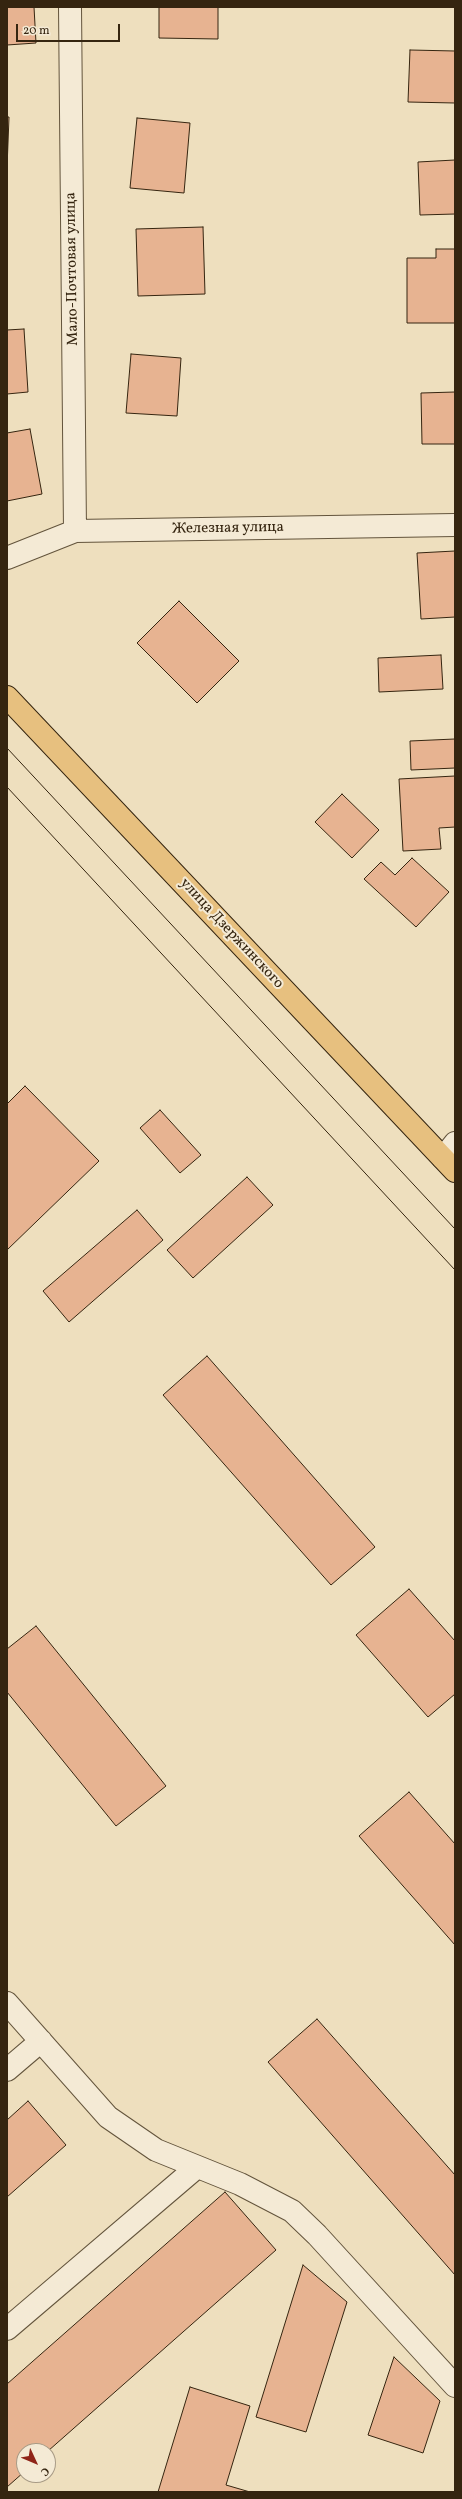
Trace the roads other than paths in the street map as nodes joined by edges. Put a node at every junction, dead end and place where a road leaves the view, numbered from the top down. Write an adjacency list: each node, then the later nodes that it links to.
1 (70, 7): 3 (street, Мало-Почтовая улица)
2 (455, 525): 3 (street, Железная улица)
3 (75, 531): 4 (street, Железная улица)
4 (7, 558)
5 (7, 697): 6 (main road, улица Дзержинского)
6 (451, 1157)
7 (7, 2002): 8 (street)
8 (41, 2041): 9 (street); 10 (street)
9 (7, 2070)
10 (197, 2167): 11 (street); 12 (street)
11 (7, 2329)
12 (455, 2386)

